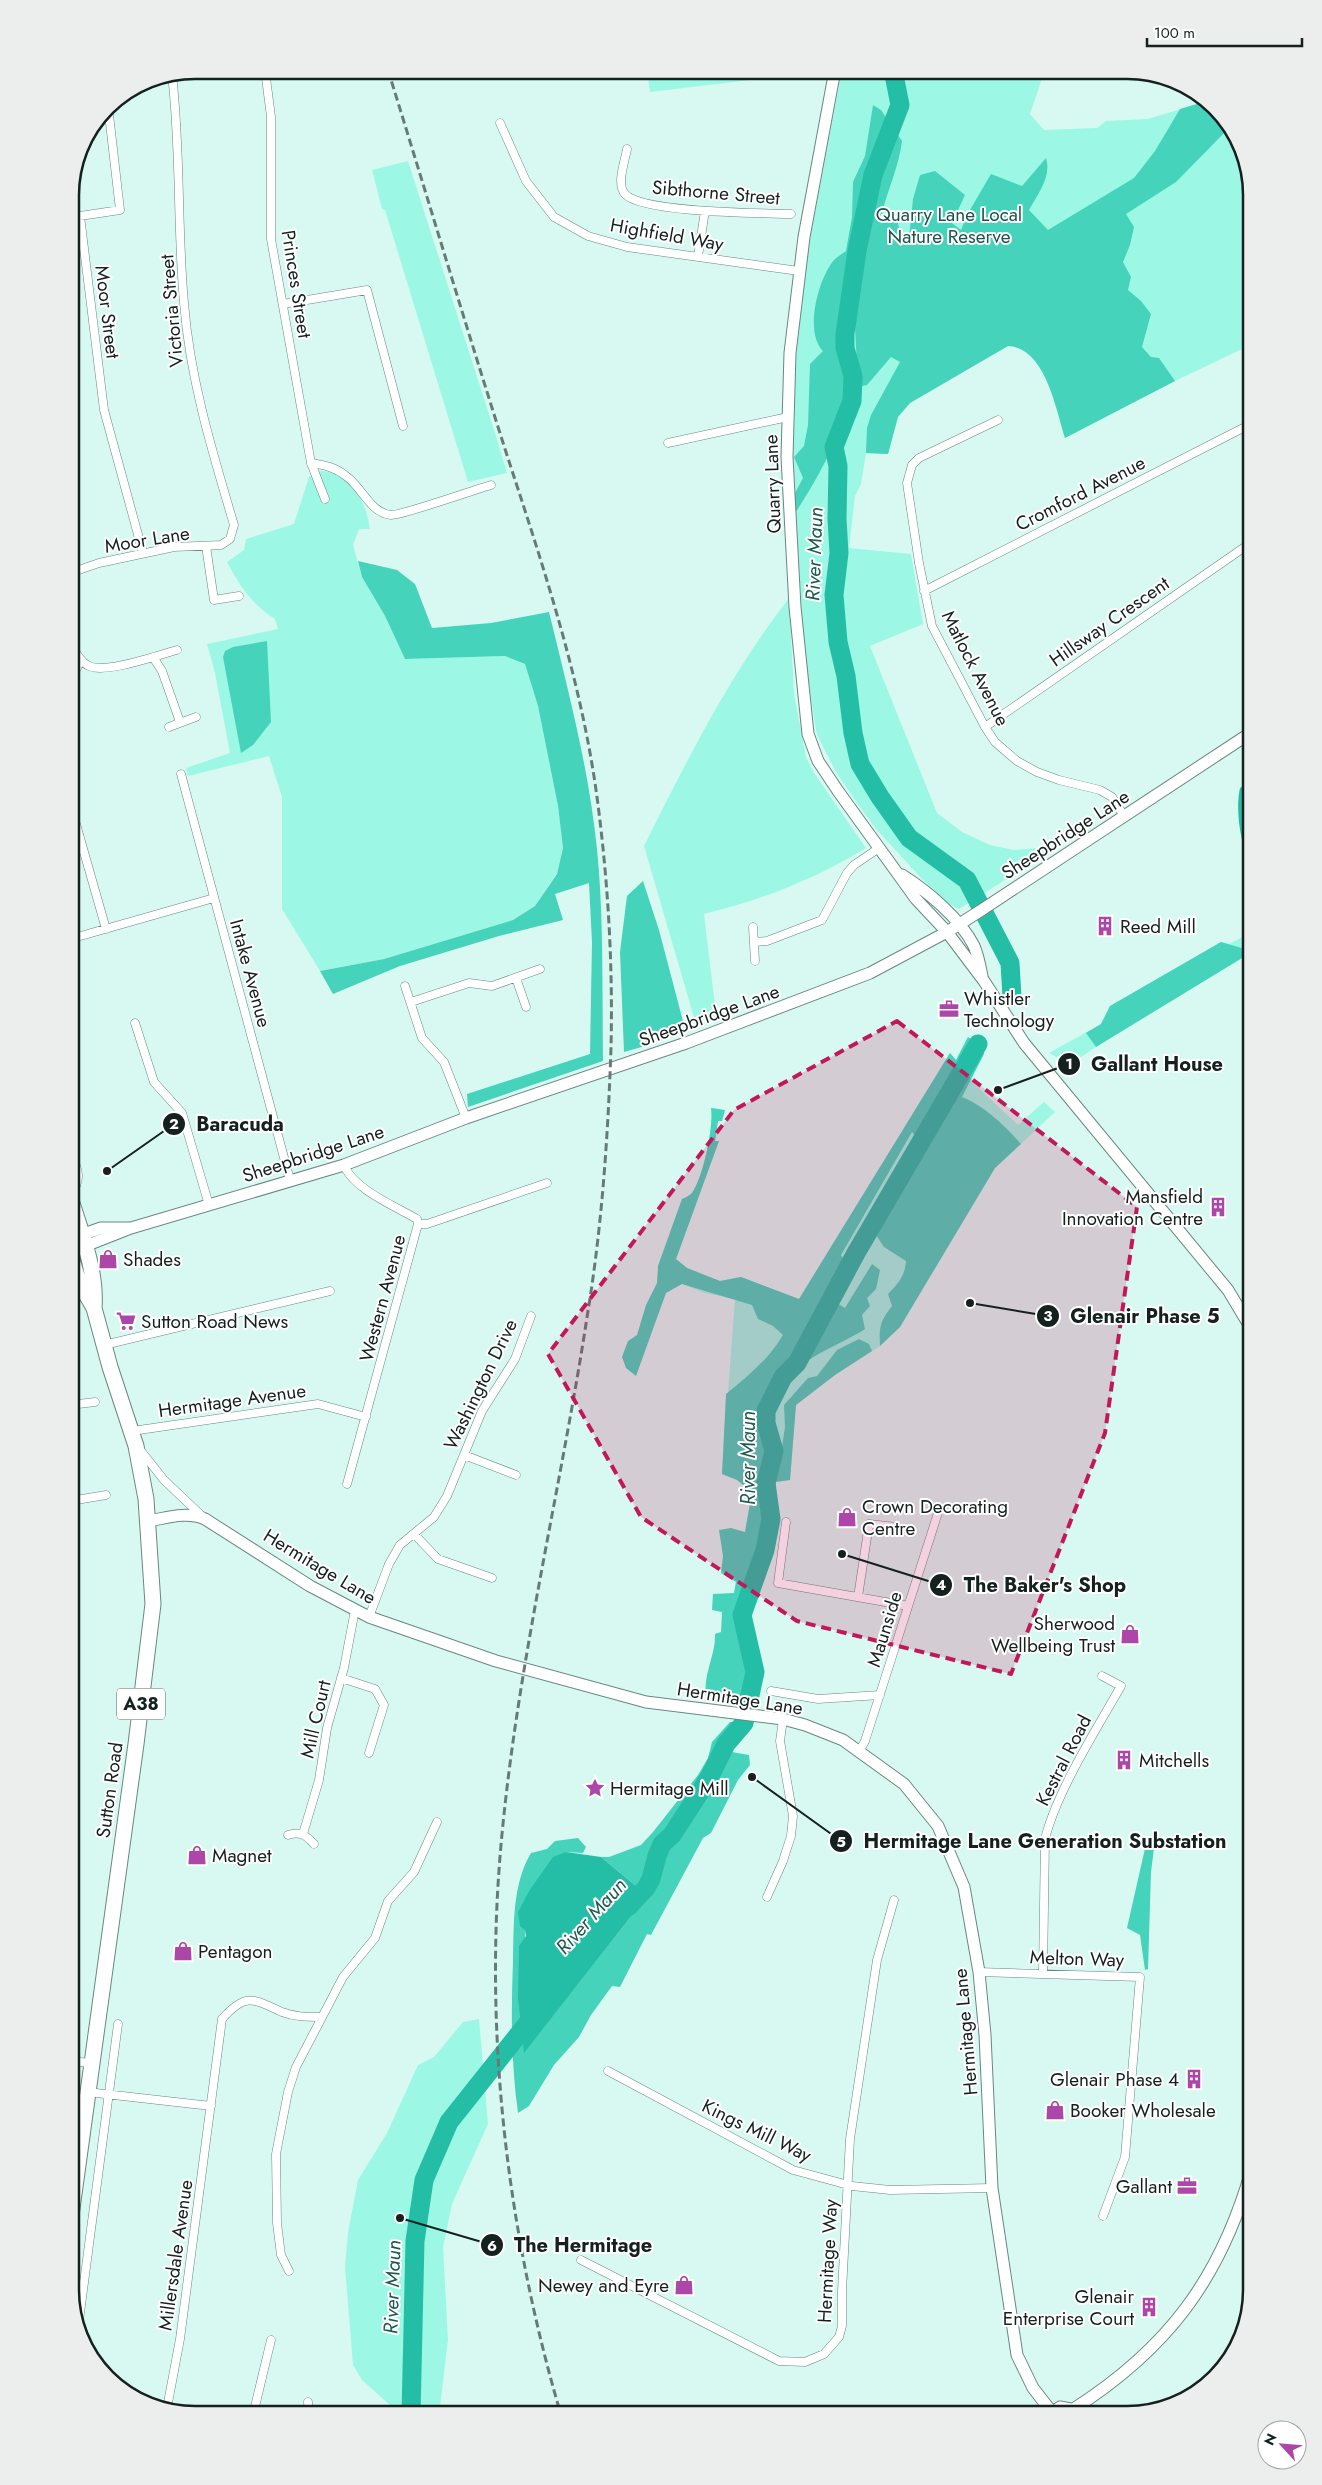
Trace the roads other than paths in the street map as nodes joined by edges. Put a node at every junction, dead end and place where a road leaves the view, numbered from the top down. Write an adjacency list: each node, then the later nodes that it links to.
1 (266, 79): 11 (street, Princes Street)
2 (833, 79): 10 (street, Quarry Lane)
3 (173, 81): 20 (street, Victoria Street)
4 (109, 117): 23 (street, Moor Street)
5 (500, 123): 9 (street, Highfield Way)
6 (627, 149): 7 (street, Sibthorne Street)
7 (705, 211): 8 (street, Sibthorne Street); 9 (street)
8 (791, 214)
9 (698, 256): 10 (street, Highfield Way)
10 (799, 271): 12 (street, Quarry Lane)
11 (283, 304): 14 (street); 17 (street, Princes Street)
12 (788, 417): 16 (street); 38 (street, Quarry Lane)
13 (998, 420): 25 (street, Matlock Avenue)
14 (403, 426)
15 (1243, 428): 25 (street, Cromford Avenue)
16 (668, 443)
17 (311, 463): 18 (street); 19 (street, Princes Street)
18 (490, 484)
19 (325, 499)
20 (230, 539): 21 (street, Moor Lane)
21 (206, 546): 23 (street, Moor Lane); 26 (street)
22 (1243, 548): 33 (street, Hillsway Crescent)
23 (143, 553): 24 (street, Moor Lane)
24 (79, 570)
25 (924, 591): 33 (street, Matlock Avenue)
26 (239, 596)
27 (177, 650): 28 (street)
28 (153, 657): 29 (street); 31 (street)
29 (80, 660)
30 (196, 717): 31 (street)
31 (180, 722): 32 (street)
32 (169, 727)
33 (985, 727): 36 (street, Matlock Avenue)
34 (1243, 738): 36 (street, Sheepbridge Lane)
35 (181, 774): 40 (street, Intake Avenue)
36 (1124, 816): 41 (street, Sheepbridge Lane)
37 (79, 834): 43 (street)
38 (879, 848): 39 (street, Quarry Lane); 46 (street)
39 (898, 872): 41 (street, Quarry Lane); 44 (street, Quarry Lane)
40 (214, 898): 43 (street); 57 (street, Intake Avenue)
41 (958, 925): 44 (street, Sheepbridge Lane); 50 (street, Quarry Lane)
42 (753, 927): 46 (street)
43 (106, 929): 45 (street)
44 (947, 932): 50 (street, Quarry Lane); 55 (street, Sheepbridge Lane)
45 (79, 936)
46 (754, 942): 47 (street)
47 (755, 961)
48 (540, 969): 49 (street)
49 (516, 978): 52 (street); 53 (street)
50 (984, 982): 67 (street)
51 (405, 986): 52 (street)
52 (411, 1002): 55 (street)
53 (526, 1007)
54 (135, 1023): 59 (street)
55 (466, 1118): 56 (street, Sheepbridge Lane)
56 (344, 1165): 57 (street, Sheepbridge Lane); 60 (street, Western Avenue)
57 (290, 1180): 59 (street, Sheepbridge Lane)
58 (547, 1183): 60 (street)
59 (209, 1205): 61 (street, Sheepbridge Lane)
60 (418, 1224): 71 (street, Western Avenue)
61 (79, 1240)
62 (79, 1243): 65 (highway, Sutton Road / A38)
63 (79, 1285): 65 (highway, Sutton Road / A38)
64 (330, 1291): 68 (street)
65 (94, 1308): 68 (highway, Sutton Road / A38)
66 (531, 1316): 74 (street, Washington Drive)
67 (1243, 1316)
68 (104, 1345): 72 (highway, Sutton Road / A38)
69 (94, 1402): 70 (street)
70 (79, 1404)
71 (366, 1416): 72 (street, Hermitage Avenue); 76 (street, Western Avenue)
72 (132, 1431): 73 (highway, Sutton Road / A38)
73 (136, 1446): 80 (street, Hermitage Lane); 81 (highway, Sutton Road / A38)
74 (464, 1455): 75 (street); 84 (street, Washington Drive)
75 (516, 1475)
76 (347, 1484)
77 (106, 1495): 78 (street)
78 (79, 1500)
79 (937, 1516): 87 (street, Maunside)
80 (205, 1519): 81 (street, Hermitage Lane); 88 (street, Hermitage Lane)
81 (148, 1521): 108 (highway, Sutton Road / A38)
82 (786, 1522): 86 (street)
83 (896, 1527): 86 (street)
84 (414, 1534): 85 (street); 89 (street, Washington Drive)
85 (492, 1578)
86 (858, 1597): 87 (street)
87 (908, 1606): 93 (street, Maunside)
88 (355, 1610): 89 (street, Hermitage Lane); 91 (street, Mill Court)
89 (369, 1617): 94 (street, Hermitage Lane)
90 (1102, 1676): 104 (street, Kestral Road)
91 (341, 1678): 96 (street); 98 (street, Mill Court)
92 (771, 1691): 93 (street)
93 (880, 1695): 95 (street, Maunside)
94 (783, 1719): 95 (street, Hermitage Lane); 101 (street)
95 (860, 1750): 103 (street, Hermitage Lane)
96 (369, 1753)
97 (436, 1822): 105 (street)
98 (302, 1834): 99 (street); 100 (street)
99 (288, 1835)
100 (314, 1844)
101 (767, 1897)
102 (894, 1900): 114 (street, Hermitage Way)
103 (979, 1972): 104 (street, Melton Way); 115 (street, Hermitage Lane)
104 (1042, 1973): 117 (street, Melton Way)
105 (321, 2018): 112 (street, Millersdale Avenue); 119 (street)
106 (118, 2024): 111 (street)
107 (79, 2062): 108 (street)
108 (90, 2063): 110 (highway, Sutton Road / A38)
109 (608, 2071): 114 (street, Kings Mill Way)
110 (87, 2092): 111 (street); 113 (highway, Sutton Road / A38)
111 (110, 2093): 112 (street); 120 (street)
112 (211, 2106): 123 (street, Millersdale Avenue)
113 (79, 2139)
114 (848, 2185): 115 (street, Kings Mill Way); 118 (street, Hermitage Way)
115 (992, 2188): 126 (street, Hermitage Lane)
116 (1243, 2200): 127 (street)
117 (1103, 2216)
118 (581, 2260)
119 (289, 2271)
120 (81, 2309)
121 (271, 2340): 124 (street)
122 (308, 2402): 125 (street)
123 (168, 2403)
124 (255, 2406)
125 (308, 2406)
126 (1045, 2406)
127 (1082, 2406)

